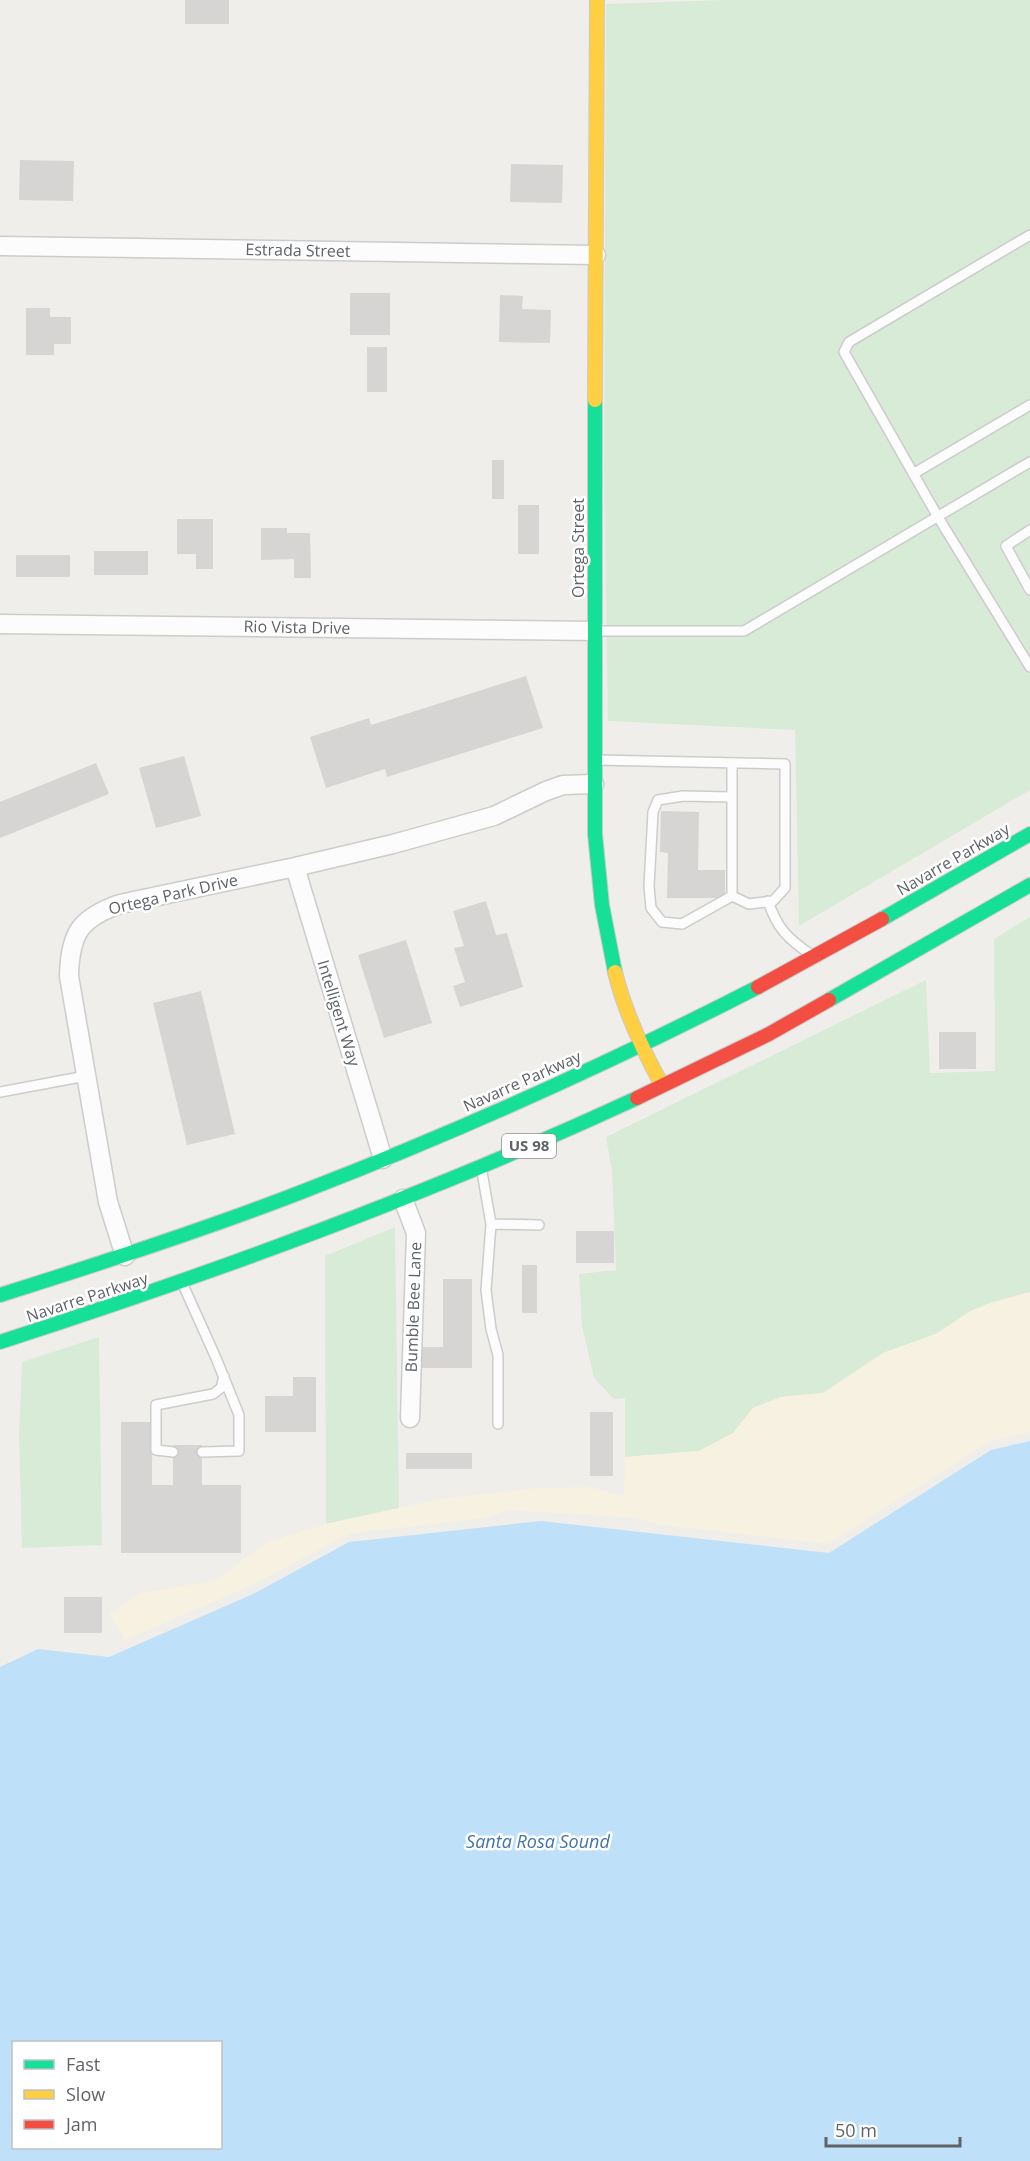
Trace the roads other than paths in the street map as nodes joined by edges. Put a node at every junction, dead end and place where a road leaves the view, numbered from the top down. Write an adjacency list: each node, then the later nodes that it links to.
1 (597, 0): 4 (main road, Ortega Street)
2 (1030, 235): 7 (lane)
3 (0, 246): 4 (street, Estrada Street)
4 (596, 255): 12 (main road, Ortega Street)
5 (1030, 405): 7 (lane)
6 (1030, 462): 8 (lane)
7 (913, 474): 8 (lane)
8 (938, 517): 12 (lane); 13 (lane)
9 (1030, 530): 10 (lane)
10 (1030, 590)
11 (0, 624): 12 (street, Rio Vista Drive)
12 (594, 631): 14 (main road, Ortega Street)
13 (1030, 666)
14 (594, 760): 15 (lane); 16 (main road, Ortega Street)
15 (732, 763): 17 (lane); 22 (lane)
16 (594, 784): 19 (street, Ortega Park Drive); 24 (main road, Ortega Street)
17 (732, 797): 21 (lane); 21 (lane)
18 (1030, 834): 23 (main road, Navarre Parkway / US 98)
19 (296, 867): 25 (street, Ortega Park Drive); 28 (street, Intelligent Way)
20 (1030, 885): 26 (main road, Navarre Parkway / US 98)
21 (732, 896): 22 (lane)
22 (768, 901): 23 (lane)
23 (814, 957): 24 (main road, Navarre Parkway / US 98)
24 (640, 1046): 26 (main road, Ortega Street); 28 (main road, Navarre Parkway / US 98)
25 (87, 1076): 27 (lane); 33 (street, Ortega Park Drive)
26 (662, 1085): 29 (main road, Navarre Parkway / US 98)
27 (0, 1092)
28 (383, 1159): 33 (main road, Navarre Parkway / US 98)
29 (481, 1167): 30 (main road, Navarre Parkway / US 98); 31 (lane)
30 (403, 1199): 34 (main road, Navarre Parkway / US 98); 38 (street, Bumble Bee Lane)
31 (491, 1224): 32 (lane); 39 (lane)
32 (539, 1225)
33 (125, 1256): 35 (main road, Navarre Parkway / US 98)
34 (181, 1282): 36 (main road, Navarre Parkway / US 98); 37 (lane)
35 (0, 1294)
36 (0, 1342)
37 (224, 1376): 40 (lane); 41 (lane)
38 (410, 1418)
39 (498, 1424)
40 (173, 1452)
41 (202, 1452)

